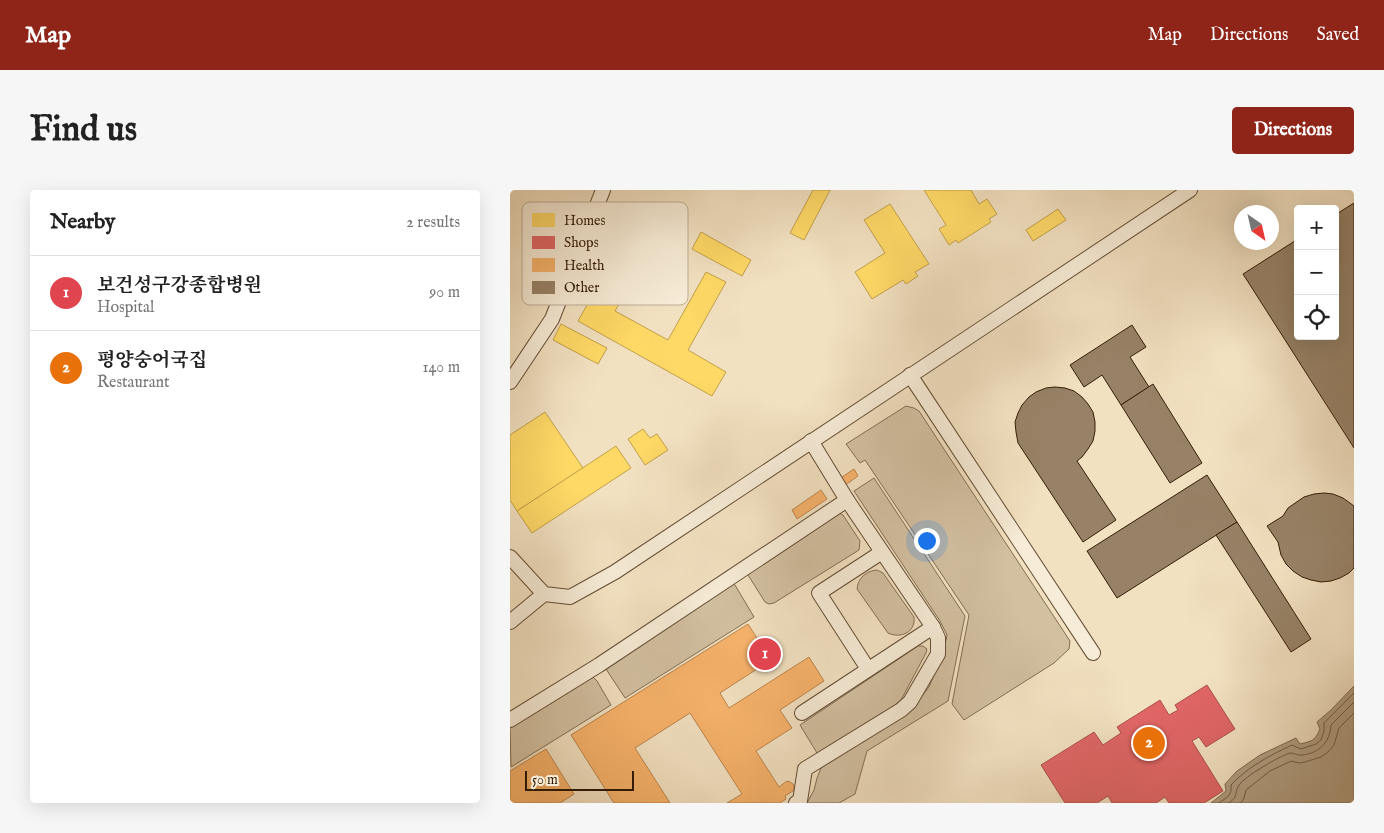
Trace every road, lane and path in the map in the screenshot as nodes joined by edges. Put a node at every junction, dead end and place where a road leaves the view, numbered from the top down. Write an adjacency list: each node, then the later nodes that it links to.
1 (603, 190): 3 (street)
2 (1190, 190): 5 (street)
3 (598, 202)
4 (558, 305): 6 (street)
5 (910, 376): 7 (street); 14 (street)
6 (510, 382)
7 (811, 442): 8 (street); 11 (street)
8 (847, 500): 9 (street); 17 (street)
9 (882, 552): 13 (street); 15 (street)
10 (510, 557): 11 (street)
11 (544, 594): 12 (street)
12 (510, 622)
13 (933, 627): 15 (street); 18 (street)
14 (1093, 652)
15 (868, 669): 16 (street)
16 (802, 713)
17 (510, 720)
18 (796, 803)

